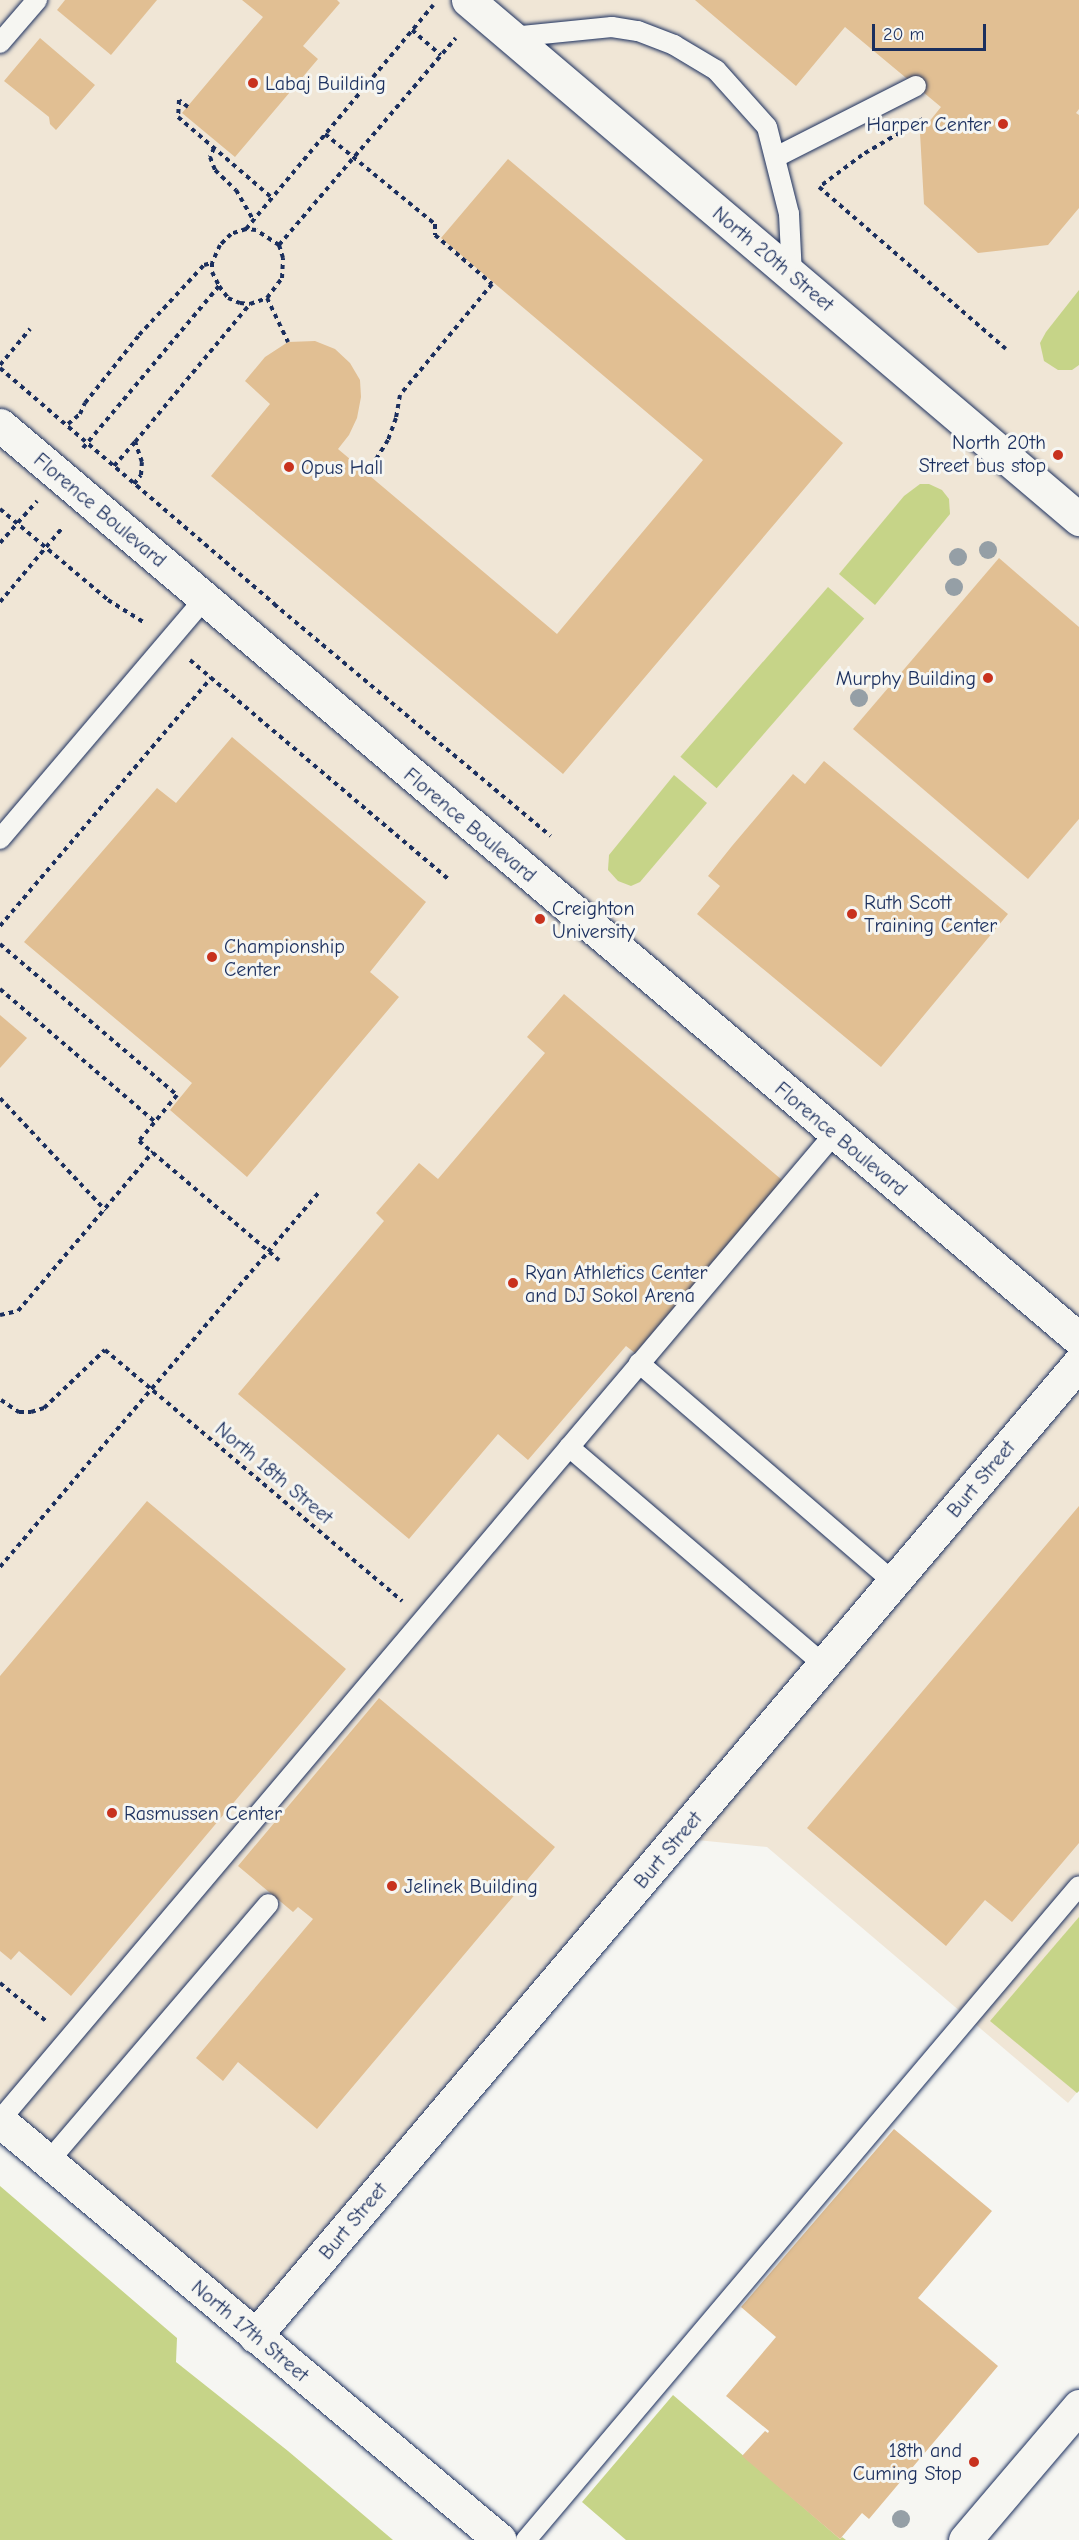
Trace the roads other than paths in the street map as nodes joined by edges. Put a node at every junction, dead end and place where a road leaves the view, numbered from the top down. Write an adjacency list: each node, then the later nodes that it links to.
1 (37, 0): 4 (lane)
2 (474, 5): 3 (main road, North 20th Street)
3 (512, 37): 6 (lane); 7 (main road, North 20th Street)
4 (0, 43)
5 (915, 86): 6 (lane)
6 (776, 157): 7 (lane)
7 (792, 275): 9 (main road, North 20th Street)
8 (0, 425): 10 (main road, Florence Boulevard)
9 (1079, 519)
10 (204, 599): 11 (lane); 12 (main road, Florence Boulevard)
11 (0, 839)
12 (834, 1134): 13 (main road, Florence Boulevard); 14 (lane)
13 (1079, 1339)
14 (639, 1363): 16 (lane); 17 (lane)
15 (1079, 1364): 17 (main road, Burt Street)
16 (568, 1447): 18 (lane); 21 (lane)
17 (894, 1582): 18 (main road, Burt Street)
18 (824, 1665): 23 (main road, Burt Street)
19 (1079, 1886): 26 (lane)
20 (268, 1904): 22 (lane)
21 (0, 2120): 22 (main road, North 17th Street)
22 (48, 2162): 23 (main road, North 17th Street)
23 (255, 2336): 25 (main road, North 17th Street)
24 (1079, 2406): 27 (main road)
25 (500, 2540)
26 (526, 2540)
27 (965, 2540)

